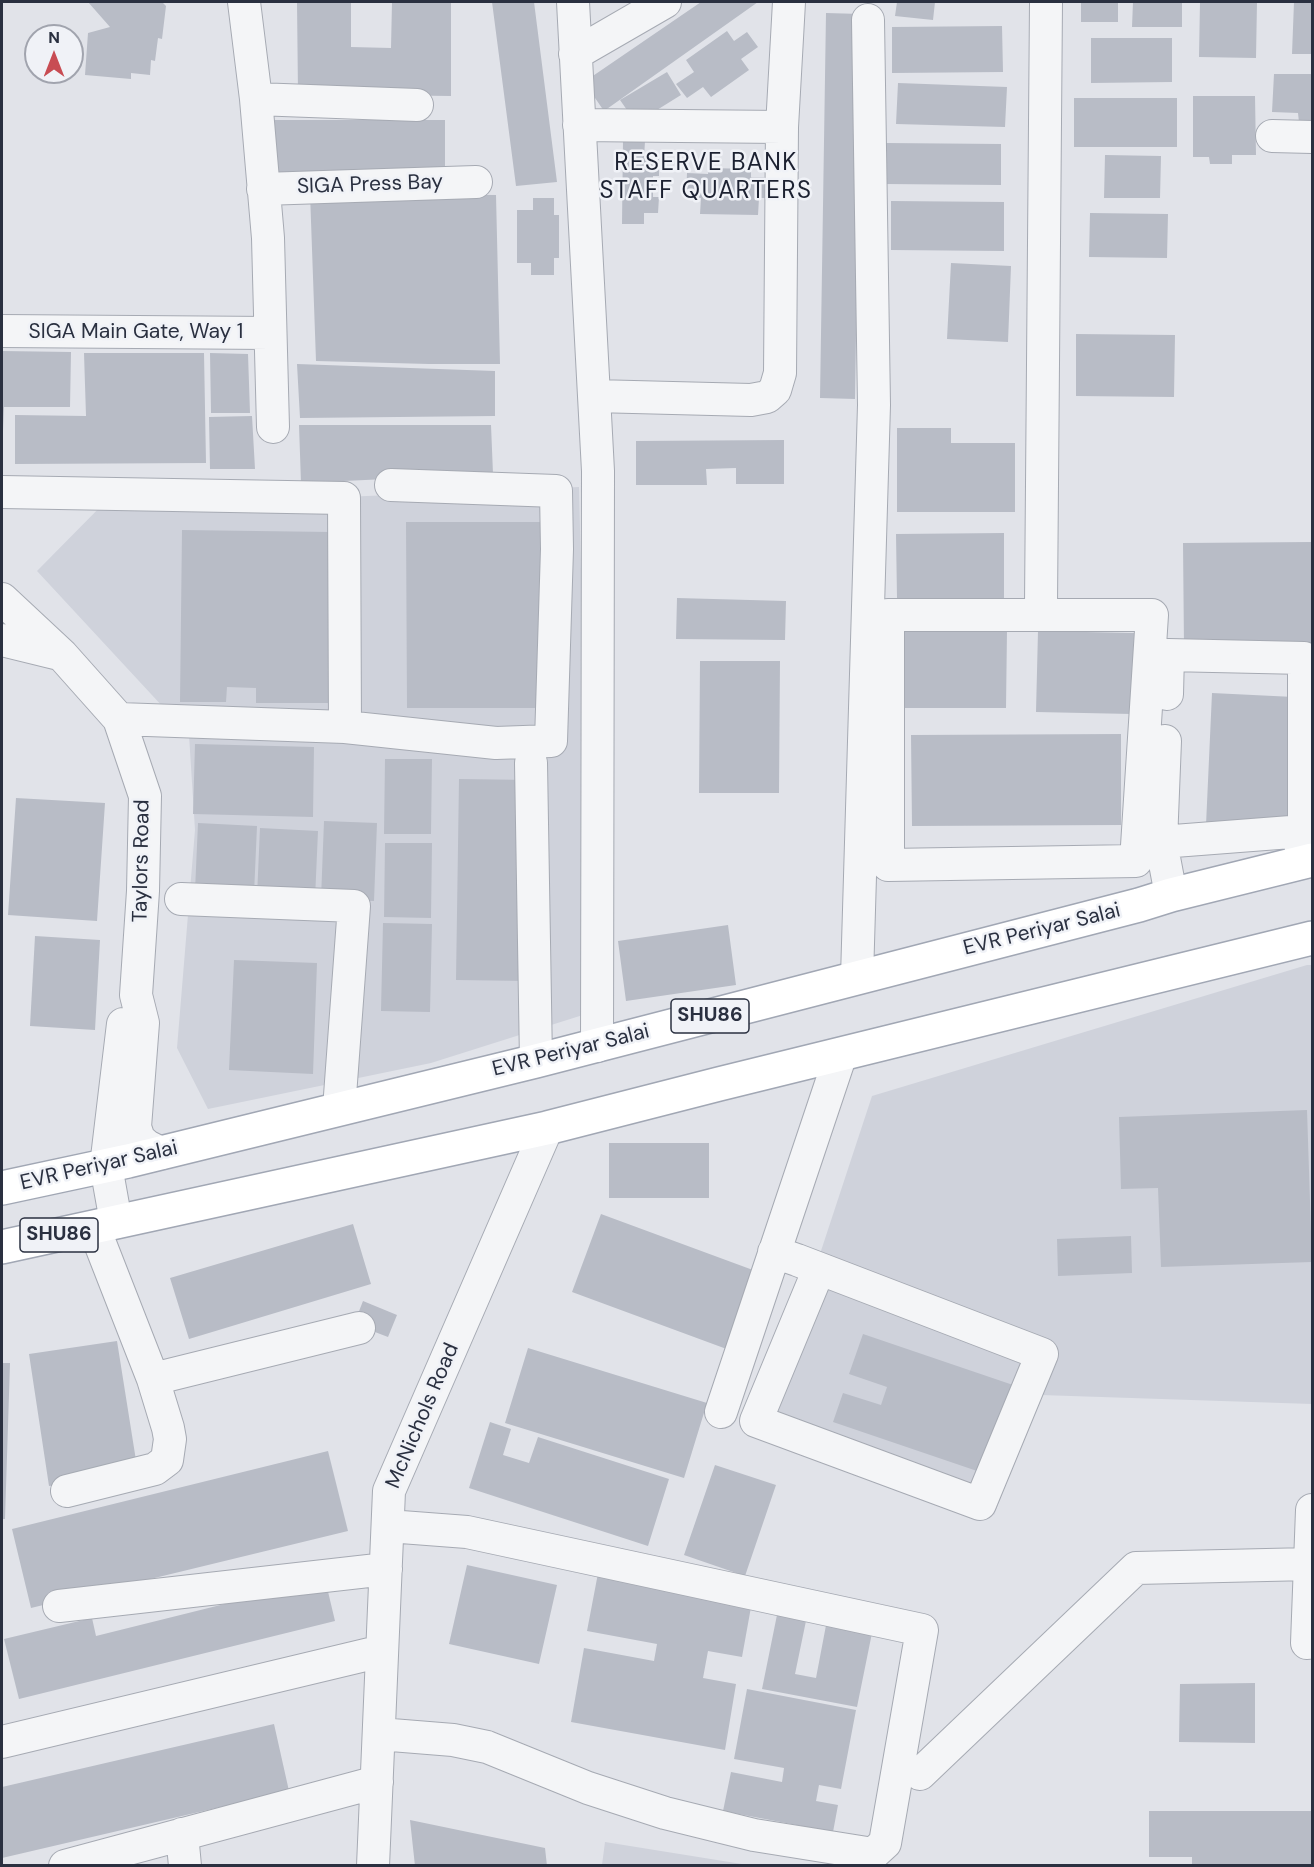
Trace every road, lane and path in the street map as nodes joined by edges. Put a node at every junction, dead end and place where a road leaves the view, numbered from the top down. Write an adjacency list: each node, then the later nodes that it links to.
1 (244, 2): 8 (street)
2 (573, 2): 7 (street)
3 (665, 2): 7 (street)
4 (789, 2): 11 (street)
5 (1046, 2): 23 (street)
6 (868, 20): 37 (street)
7 (575, 54): 10 (street)
8 (256, 99): 9 (street); 15 (street)
9 (417, 105)
10 (579, 125): 11 (street); 18 (street)
11 (782, 127): 18 (street)
12 (1272, 136): 13 (street)
13 (1312, 137)
14 (476, 182): 15 (street, SIGA Press Bay)
15 (263, 189): 17 (street)
16 (2, 331): 17 (street, SIGA Main Gate, Way 1)
17 (270, 333): 19 (street)
18 (594, 396): 39 (street)
19 (273, 427)
20 (391, 485): 27 (street)
21 (2, 492): 27 (street)
22 (2, 599): 25 (street, Taylors Road)
23 (1041, 604)
24 (2, 640): 25 (street)
25 (62, 655): 26 (street, Taylors Road)
26 (119, 719): 27 (street); 38 (street, Taylors Road)
27 (345, 727)
28 (531, 763): 41 (street)
29 (1161, 842): 30 (street); 30 (street); 32 (street)
30 (1305, 851): 32 (main road, EVR Periyar Salai / SHU86)
31 (1136, 861): 31 (street); 34 (street)
32 (1171, 895): 34 (main road, EVR Periyar Salai / SHU86)
33 (181, 899): 42 (street)
34 (1139, 905): 37 (main road, EVR Periyar Salai / SHU86)
35 (1312, 938): 36 (street); 40 (main road, SHU86)
36 (1312, 956)
37 (858, 977): 39 (main road, EVR Periyar Salai / SHU86)
38 (136, 995): 44 (street, Taylors Road); 45 (street, Taylors Road)
39 (597, 1046): 41 (main road, EVR Periyar Salai / SHU86)
40 (841, 1054): 43 (main road, SHU86); 49 (street)
41 (536, 1061): 42 (main road, EVR Periyar Salai / SHU86)
42 (339, 1109): 44 (main road, EVR Periyar Salai / SHU86)
43 (548, 1128): 47 (main road, SHU86); 56 (street, McNichols Road)
44 (161, 1153): 45 (main road, EVR Periyar Salai / SHU86)
45 (105, 1166): 46 (main road, EVR Periyar Salai / SHU86); 47 (street, Taylors Road)
46 (2, 1188)
47 (105, 1225): 48 (main road, SHU86); 52 (street, Taylors Road)
48 (2, 1247)
49 (774, 1252): 50 (street); 53 (street)
50 (819, 1269): 50 (street)
51 (359, 1328): 52 (street)
52 (153, 1379): 54 (street, Taylors Road)
53 (721, 1412)
54 (67, 1491)
55 (1312, 1510): 57 (street)
56 (388, 1526): 58 (street, McNichols Road); 62 (street)
57 (1310, 1564): 60 (street); 64 (street)
58 (386, 1569): 59 (street); 61 (street, McNichols Road)
59 (59, 1606)
60 (1307, 1643)
61 (382, 1651): 62 (street, McNichols Road); 63 (street)
62 (379, 1734): 65 (street, McNichols Road)
63 (2, 1742)
64 (920, 1774)
65 (377, 1782): 66 (street); 69 (street, McNichols Road)
66 (182, 1834): 67 (street); 68 (street)
67 (65, 1866)
68 (185, 1866)
69 (373, 1866)

